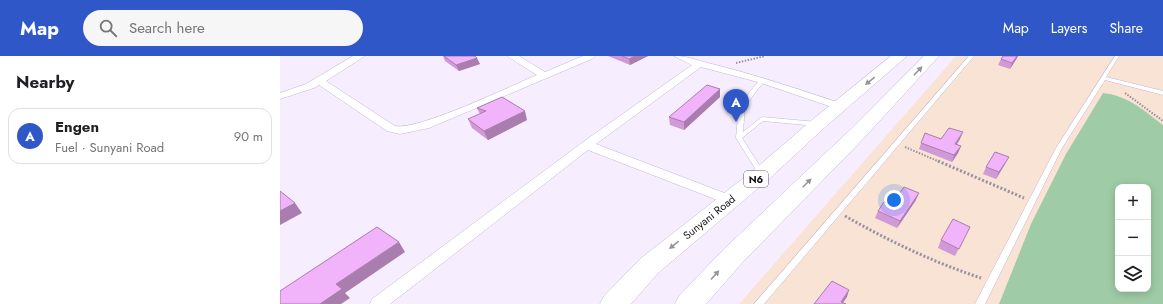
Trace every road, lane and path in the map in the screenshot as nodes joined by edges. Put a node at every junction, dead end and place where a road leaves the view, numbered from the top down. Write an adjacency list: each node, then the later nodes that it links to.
1 (360, 56): 15 (street)
2 (512, 56): 12 (street)
3 (591, 56): 12 (street)
4 (679, 56): 10 (street)
5 (765, 56): 11 (path)
6 (900, 56): 19 (main road, Sunyani Road / N6, one-way to 19)
7 (932, 56): 32 (main road, one-way to 7)
8 (972, 56): 23 (lane)
9 (1117, 56): 13 (lane)
10 (699, 64): 11 (street); 24 (street)
11 (718, 68): 14 (street)
12 (544, 75): 15 (street)
13 (1103, 78): 16 (lane); 27 (lane)
14 (762, 80): 19 (street); 22 (lane)
15 (320, 81): 18 (street)
16 (1116, 81): 17 (lane); 20 (path)
17 (1163, 93)
18 (280, 96)
19 (839, 106): 21 (main road, Sunyani Road / N6)
20 (1163, 121)
21 (818, 124): 22 (lane); 25 (main road, Sunyani Road / N6)
22 (739, 138): 25 (lane)
23 (897, 144): 27 (path); 28 (lane)
24 (587, 145): 26 (street); 30 (street)
25 (762, 174): 26 (main road, Sunyani Road / N6)
26 (730, 200): 31 (main road, Sunyani Road / N6, one-way to 31)
27 (1032, 201): 29 (lane)
28 (838, 212): 29 (path); 33 (lane)
29 (991, 281): 34 (lane)
30 (378, 304)
31 (614, 304)
32 (689, 304)
33 (759, 304)
34 (980, 304)

